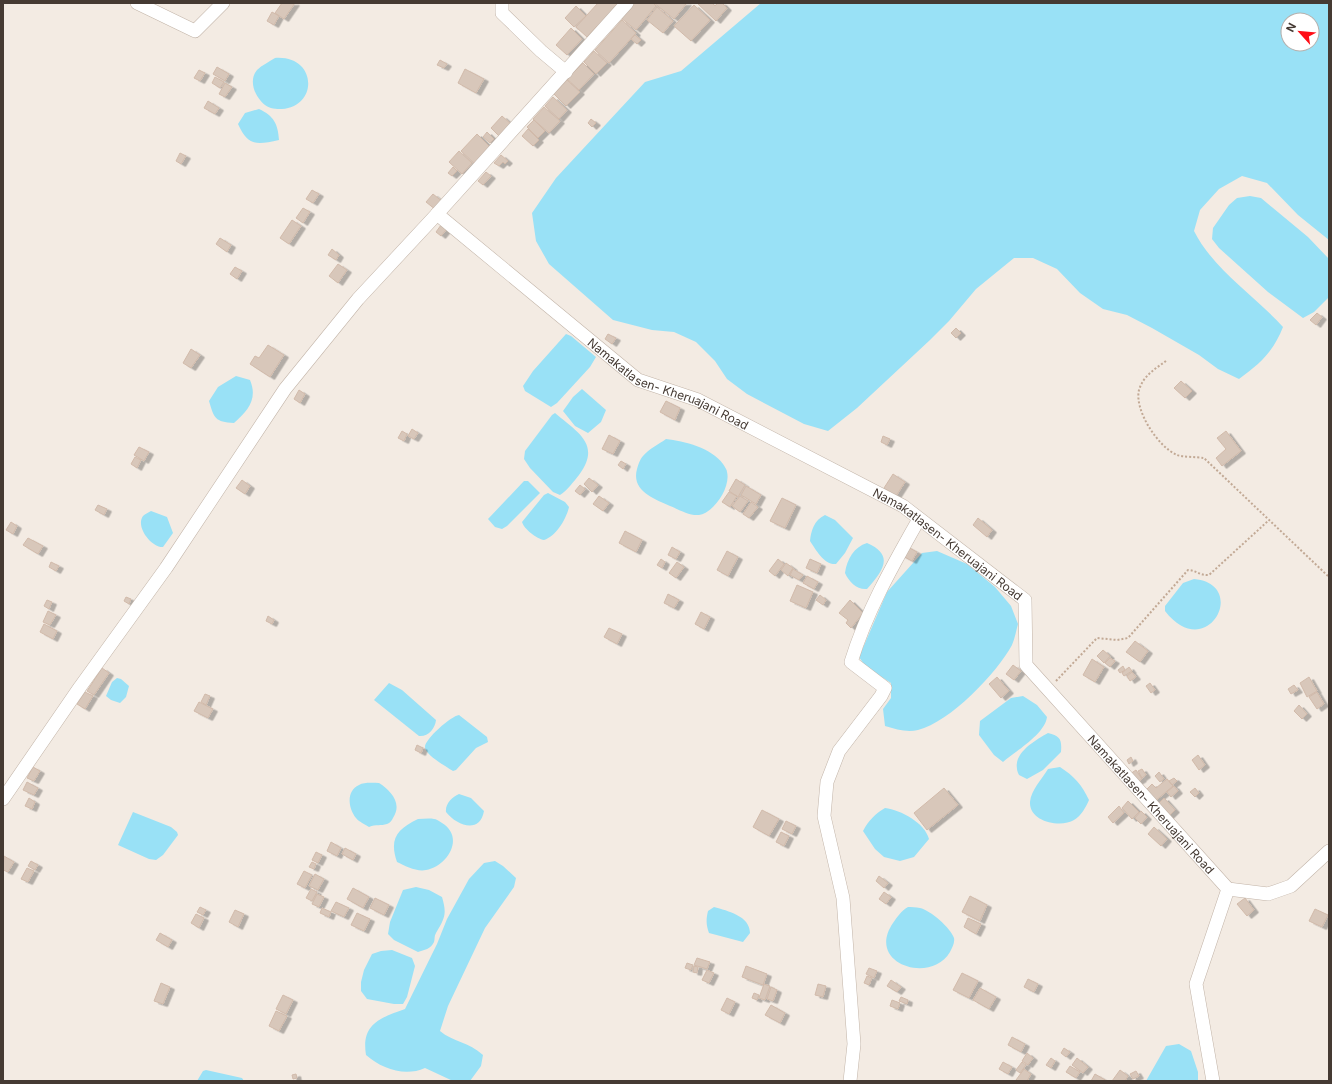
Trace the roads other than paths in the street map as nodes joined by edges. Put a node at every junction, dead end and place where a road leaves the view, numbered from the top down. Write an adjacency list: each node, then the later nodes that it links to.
1 (137, 3): 2 (street)
2 (223, 3)
3 (502, 3): 5 (street)
4 (628, 3): 5 (street)
5 (566, 72): 6 (street)
6 (437, 214): 7 (street, Namakatlasen- Kheruajani Road); 8 (street)
7 (919, 518): 10 (street, Namakatlasen- Kheruajani Road); 11 (street)
8 (3, 799)
9 (1329, 852): 10 (street)
10 (1228, 889): 12 (street)
11 (850, 1081)
12 (1213, 1081)

